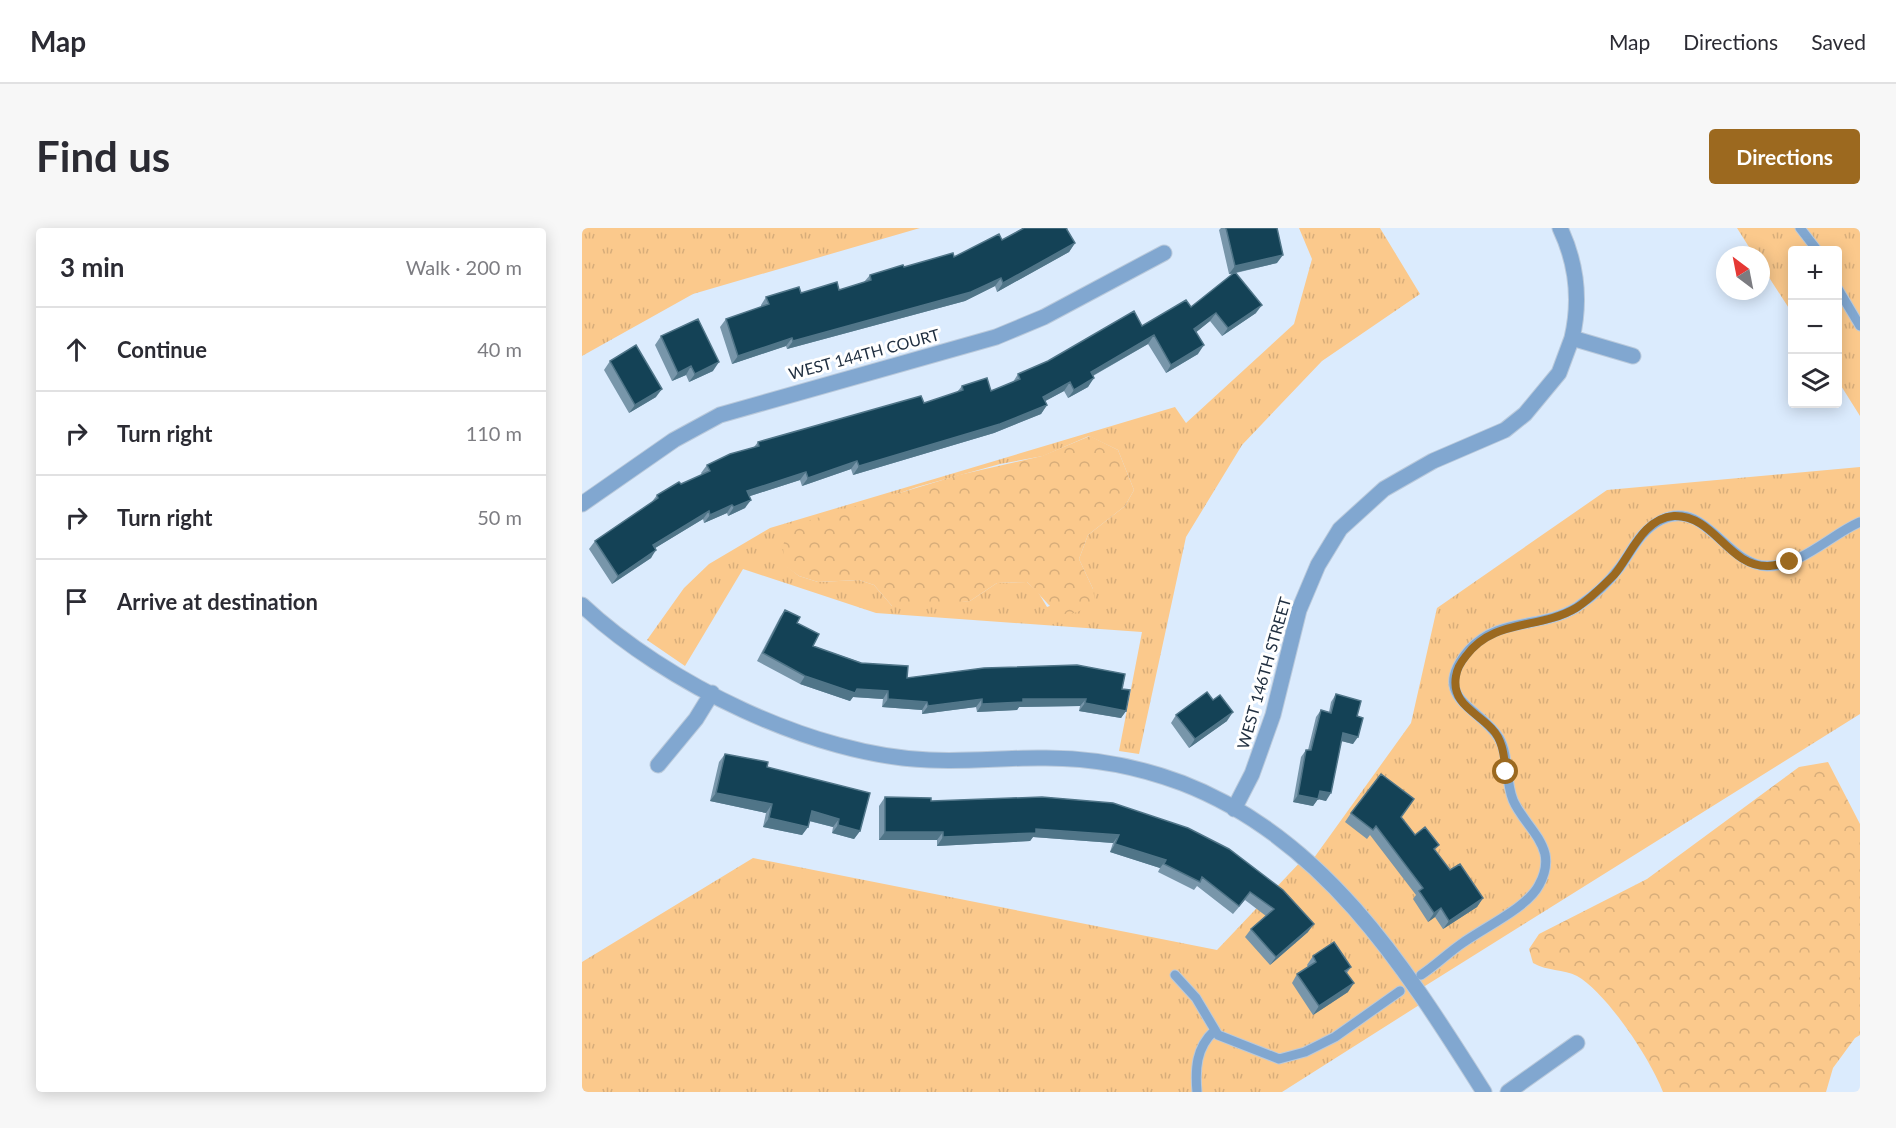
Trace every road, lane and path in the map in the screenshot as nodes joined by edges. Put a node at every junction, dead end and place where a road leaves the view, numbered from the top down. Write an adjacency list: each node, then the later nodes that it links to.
1 (1560, 228): 7 (street, WEST 146TH STREET)
2 (1800, 228): 3 (lane)
3 (1814, 246)
4 (1164, 253): 9 (street, WEST 144TH COURT)
5 (1842, 296): 6 (lane)
6 (1860, 326)
7 (1572, 338): 8 (street); 14 (street, WEST 146TH STREET)
8 (1633, 357)
9 (582, 504)
10 (1860, 522): 16 (lane)
11 (582, 605): 12 (street)
12 (712, 693): 13 (street); 14 (street)
13 (658, 765)
14 (1234, 809): 21 (street)
15 (1175, 975): 18 (lane)
16 (1421, 975)
17 (1400, 991): 18 (lane)
18 (1214, 1031): 20 (lane)
19 (1577, 1043): 22 (street)
20 (1197, 1092)
21 (1484, 1092)
22 (1508, 1092)

